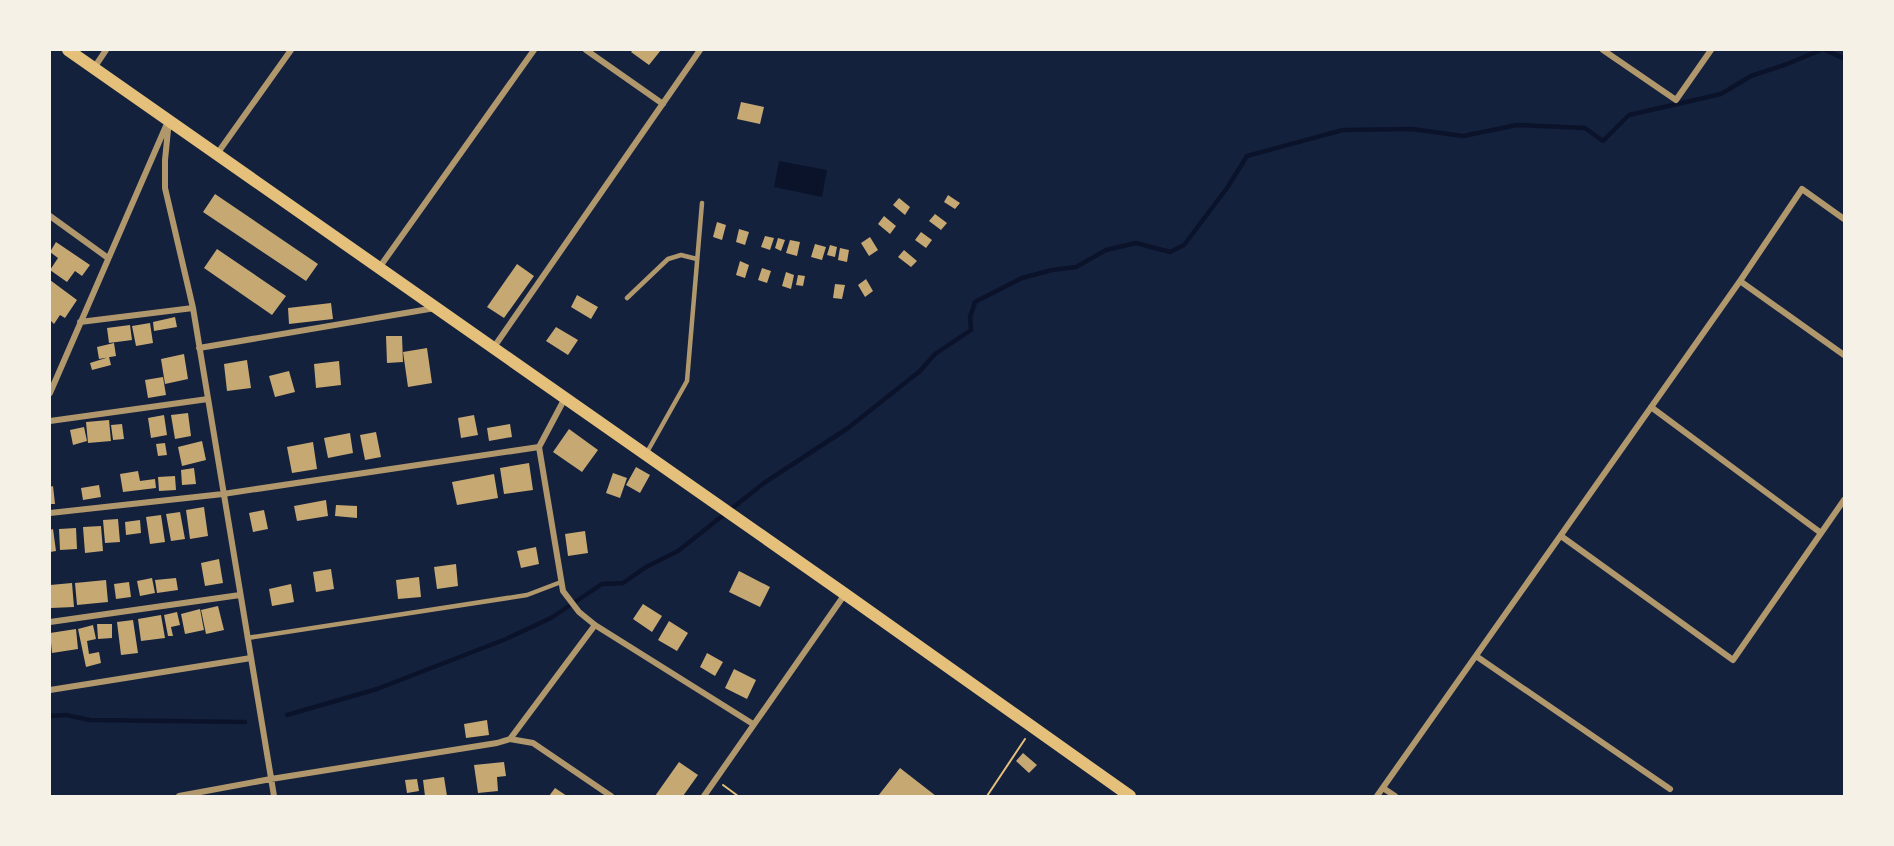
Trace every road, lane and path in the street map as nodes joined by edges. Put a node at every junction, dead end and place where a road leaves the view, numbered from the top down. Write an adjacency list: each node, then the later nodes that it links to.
1 (68, 50): 9 (main road)
2 (106, 50): 9 (street)
3 (291, 50): 12 (street)
4 (534, 50): 18 (street)
5 (586, 50): 10 (street)
6 (700, 50): 10 (street)
7 (1604, 50): 8 (street)
8 (1711, 50)
9 (94, 68): 11 (main road)
10 (663, 104): 25 (street)
11 (169, 120): 12 (main road); 16 (street); 21 (street)
12 (217, 154): 18 (main road)
13 (702, 203): 17 (lane)
14 (50, 216): 16 (street)
15 (1845, 219): 19 (street)
16 (108, 258): 23 (street)
17 (697, 259): 20 (lane); 33 (lane)
18 (379, 267): 22 (main road)
19 (1740, 281): 26 (street); 30 (street)
20 (627, 298)
21 (193, 308): 23 (street); 24 (street)
22 (437, 308): 24 (street); 25 (main road)
23 (80, 322): 27 (street)
24 (199, 348): 29 (street)
25 (494, 348): 28 (main road)
26 (1845, 355)
27 (50, 391)
28 (565, 398): 32 (street); 33 (main road)
29 (208, 399): 31 (street); 34 (street)
30 (1651, 407): 37 (street); 38 (street)
31 (50, 420)
32 (539, 447): 34 (street); 39 (street)
33 (646, 454): 40 (main road)
34 (224, 494): 36 (street); 41 (street)
35 (1845, 500): 37 (street)
36 (50, 513)
37 (1821, 533): 38 (street)
38 (1561, 536): 45 (street)
39 (561, 582): 43 (street); 44 (lane)
40 (845, 594): 48 (street); 49 (main road)
41 (240, 595): 42 (street); 44 (street)
42 (50, 622)
43 (595, 625): 48 (street); 50 (street)
44 (247, 638): 46 (street)
45 (1476, 656): 53 (street); 54 (street)
46 (251, 658): 47 (street); 51 (street)
47 (50, 690)
48 (753, 724): 52 (street)
49 (1035, 728): 60 (path); 61 (main road)
50 (510, 739): 51 (street); 57 (street)
51 (271, 779): 55 (street); 56 (street)
52 (716, 780): 58 (street); 59 (path)
53 (1383, 788): 62 (street); 63 (street)
54 (1670, 789)
55 (179, 796)
56 (274, 796)
57 (611, 796)
58 (704, 796)
59 (738, 796)
60 (987, 796)
61 (1130, 796)
62 (1377, 796)
63 (1395, 796)

